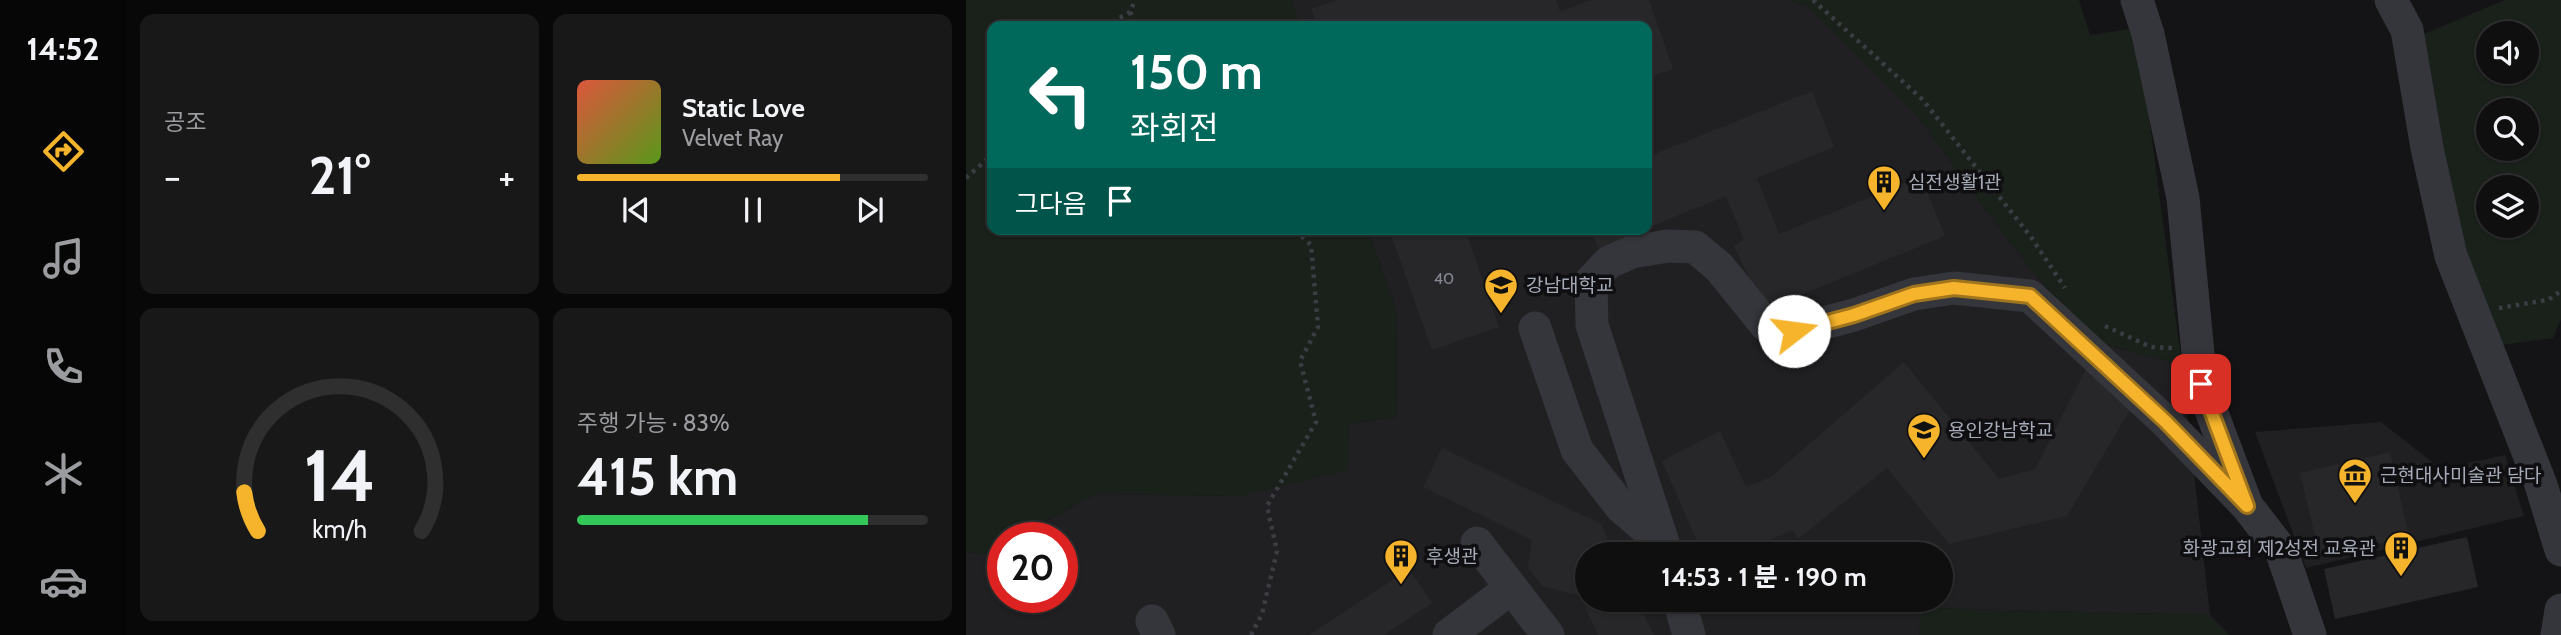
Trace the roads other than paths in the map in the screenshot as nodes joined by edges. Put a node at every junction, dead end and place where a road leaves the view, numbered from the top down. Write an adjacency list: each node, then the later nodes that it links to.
1 (2137, 0): 4 (street)
2 (2391, 0): 8 (street)
3 (1535, 328): 5 (street)
4 (2247, 506): 6 (street); 15 (street)
5 (1658, 542)
6 (1663, 542)
7 (1477, 544): 9 (street)
8 (2561, 550)
9 (1511, 588): 12 (street); 13 (street)
10 (2561, 610): 16 (street)
11 (1682, 612): 14 (street)
12 (1449, 635)
13 (1548, 635)
14 (1689, 635)
15 (2310, 635)
16 (2557, 635)

